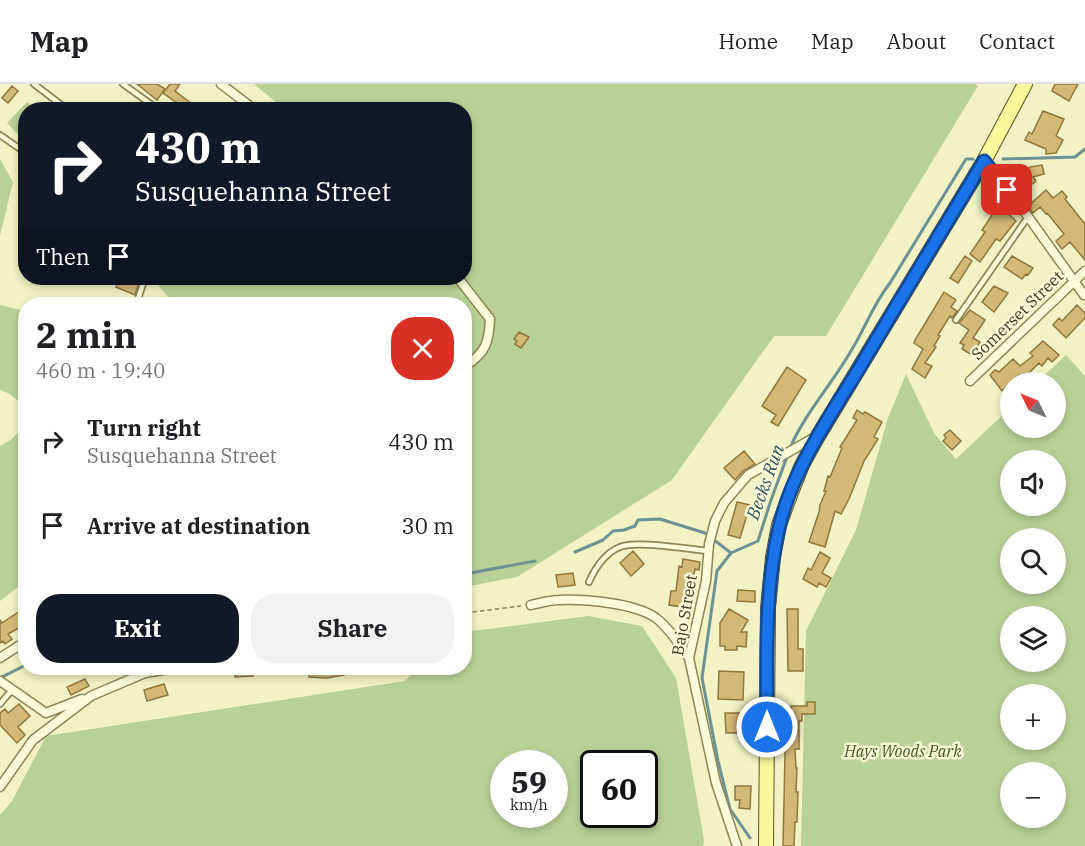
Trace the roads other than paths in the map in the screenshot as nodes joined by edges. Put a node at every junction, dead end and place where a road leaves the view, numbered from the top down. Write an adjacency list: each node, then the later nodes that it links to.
1 (34, 84): 5 (lane)
2 (123, 84): 6 (lane)
3 (221, 84): 7 (street)
4 (1025, 84): 10 (main road)
5 (58, 102)
6 (148, 102)
7 (245, 102)
8 (0, 135): 9 (lane)
9 (18, 147)
10 (984, 161): 11 (street); 19 (main road)
11 (1028, 217): 13 (street); 16 (lane)
12 (1085, 271): 13 (street, Somerset Street)
13 (1074, 282): 15 (street); 18 (street, Somerset Street)
14 (463, 285): 17 (street)
15 (1084, 295)
16 (956, 320)
17 (472, 360)
18 (970, 381)
19 (818, 436): 20 (street, Bajo Street); 33 (main road)
20 (709, 547): 21 (lane); 25 (street, Bajo Street)
21 (589, 582)
22 (531, 605): 25 (street)
23 (18, 646): 24 (street)
24 (0, 658)
25 (689, 658): 32 (street, Bajo Street)
26 (140, 675): 29 (street)
27 (1, 681): 28 (street)
28 (13, 690): 29 (street); 30 (lane)
29 (91, 696): 31 (street)
30 (0, 704)
31 (0, 787)
32 (737, 846)
33 (766, 846)

